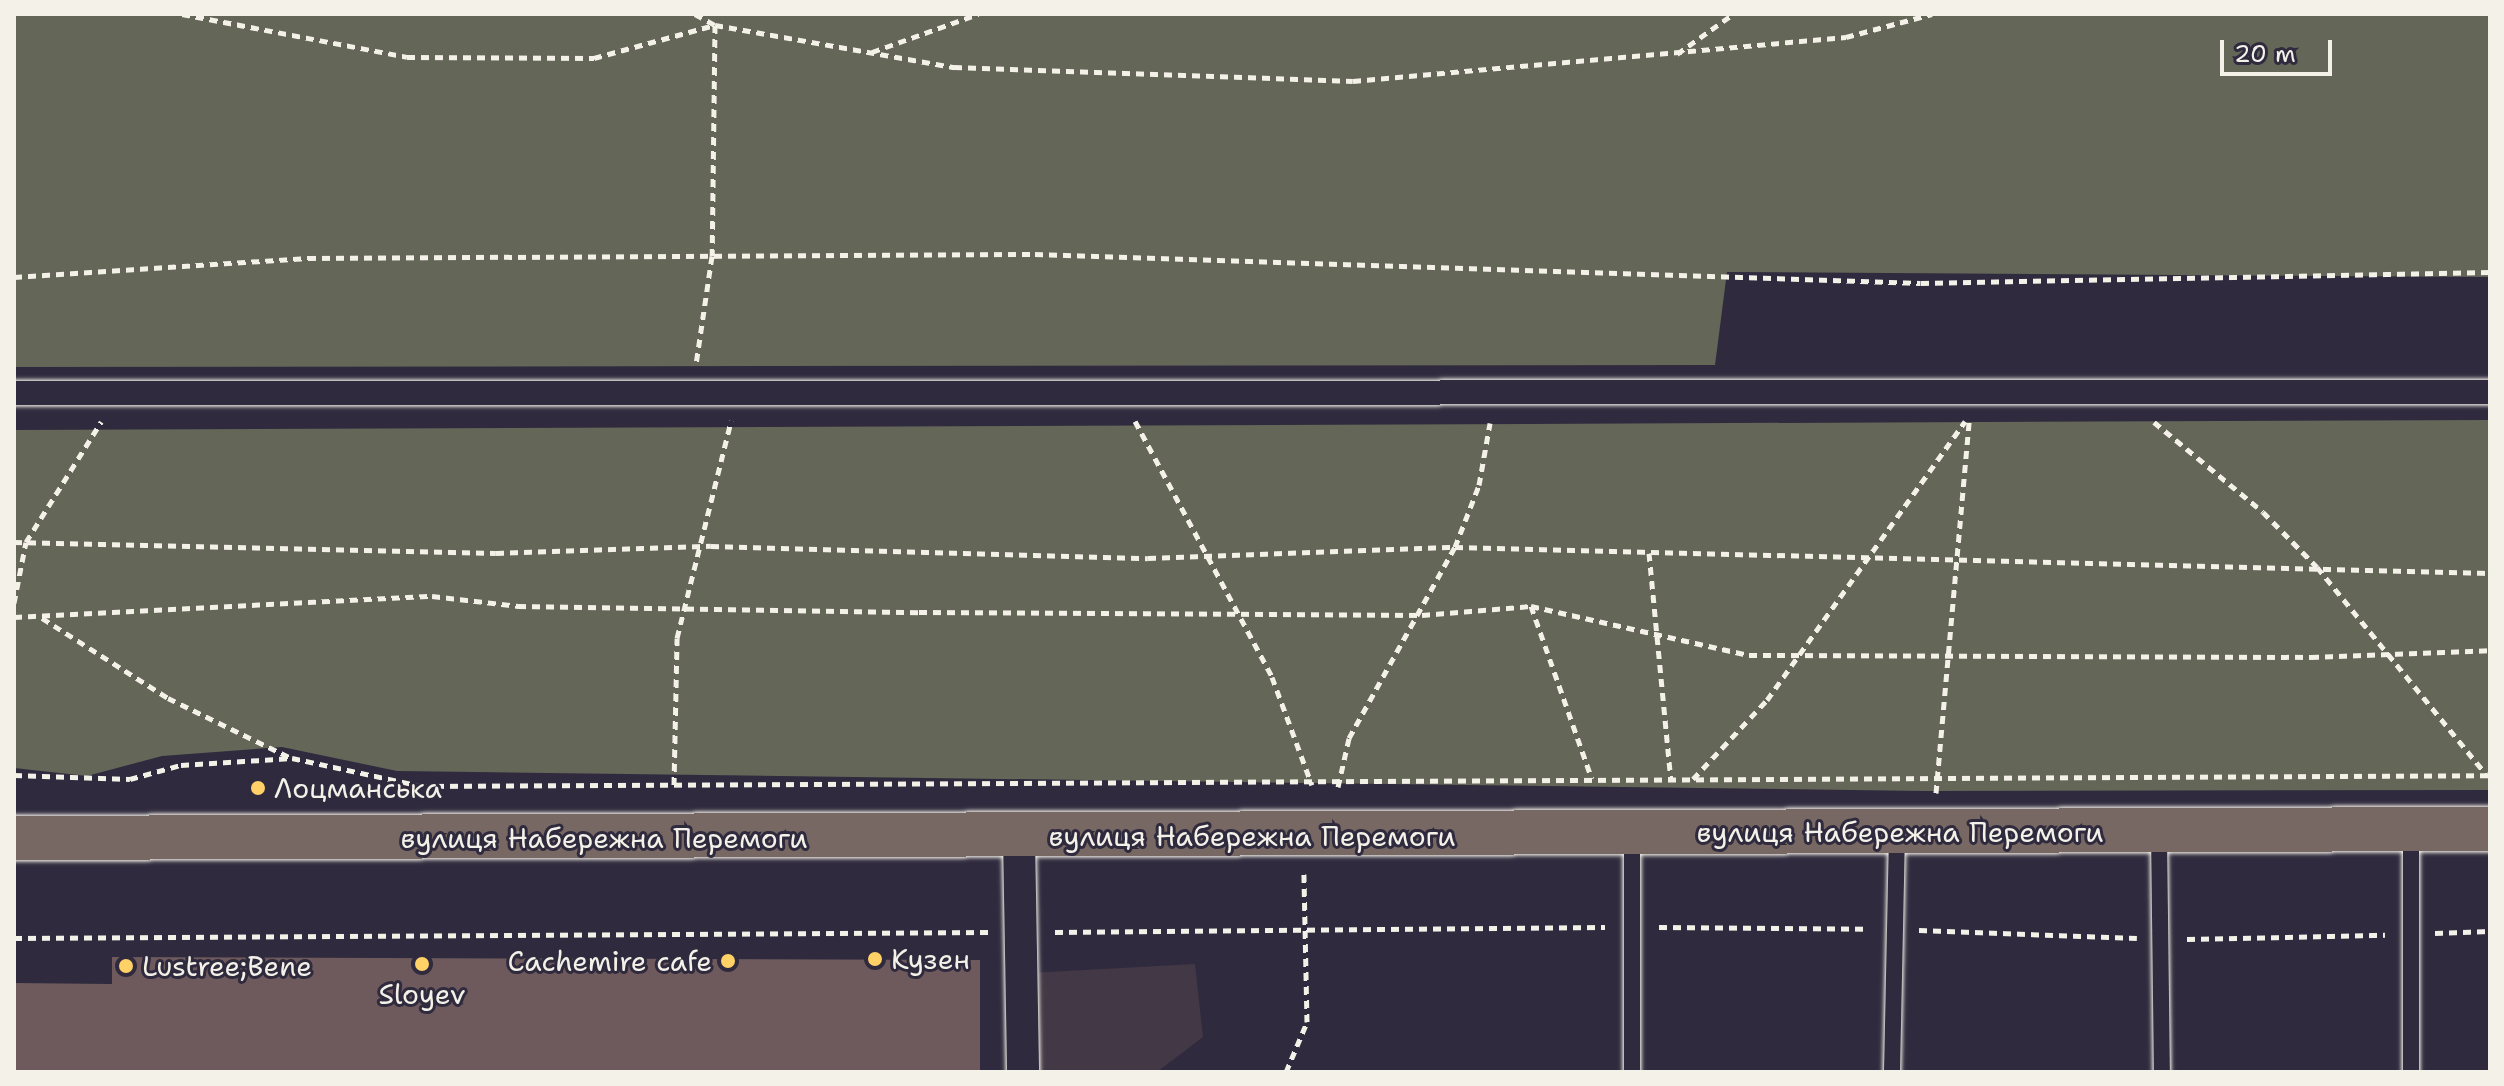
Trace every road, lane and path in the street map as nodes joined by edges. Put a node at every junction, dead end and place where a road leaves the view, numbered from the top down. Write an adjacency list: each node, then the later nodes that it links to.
1 (182, 14): 6 (path)
2 (695, 14): 6 (path)
3 (978, 14): 7 (path)
4 (1733, 14): 8 (path)
5 (1932, 14): 8 (path)
6 (715, 25): 7 (path); 9 (path)
7 (871, 52): 8 (path)
8 (1676, 55)
9 (712, 256): 10 (path); 11 (path); 15 (path)
10 (2490, 272)
11 (14, 277)
12 (119, 392): 14 (street); 15 (street); 22 (path)
13 (2490, 392): 19 (street)
14 (14, 393)
15 (692, 395): 16 (street)
16 (735, 395): 17 (street); 23 (path)
17 (1116, 395): 18 (street); 25 (path)
18 (1494, 396): 20 (street); 24 (path)
19 (2131, 397): 20 (street); 29 (path)
20 (1970, 406): 27 (path); 28 (path)
21 (14, 542): 22 (path)
22 (26, 542): 23 (path); 31 (path)
23 (696, 547): 25 (path); 34 (path)
24 (1455, 547): 25 (path); 26 (path); 35 (path)
25 (1203, 553): 33 (path)
26 (1649, 553): 27 (path); 38 (path)
27 (1868, 560): 28 (path); 41 (path)
28 (1951, 562): 29 (path); 42 (path)
29 (2317, 567): 30 (path); 40 (path)
30 (2490, 573)
31 (14, 603)
32 (1531, 606): 35 (path); 38 (path); 46 (path)
33 (1235, 609): 34 (path); 35 (path); 51 (path)
34 (684, 610): 37 (path); 50 (path)
35 (1422, 615): 52 (path)
36 (14, 617): 37 (path)
37 (42, 618): 43 (path)
38 (1659, 635): 41 (path); 47 (path)
39 (2490, 650): 40 (path)
40 (2389, 654): 42 (path); 45 (path)
41 (1798, 656): 42 (path); 48 (path)
42 (1953, 658): 49 (path)
43 (292, 758): 44 (path); 50 (path)
44 (14, 775)
45 (2488, 775): 49 (path)
46 (1592, 779): 47 (path); 52 (path)
47 (1671, 780): 48 (path)
48 (1693, 780): 49 (path)
49 (1936, 782): 57 (path)
50 (674, 785): 51 (path)
51 (1312, 785): 52 (path)
52 (1338, 786): 58 (path)
53 (2490, 829): 54 (main road, вулиця Набережна Перемоги)
54 (2411, 830): 55 (main road, вулиця Набережна Перемоги); 69 (lane)
55 (2159, 831): 57 (main road, вулиця Набережна Перемоги); 68 (lane)
56 (1632, 833): 57 (main road, вулиця Набережна Перемоги); 58 (main road, вулиця Набережна Перемоги); 66 (lane)
57 (1918, 834): 67 (lane)
58 (1303, 836): 60 (main road, вулиця Набережна Перемоги); 61 (path)
59 (14, 838): 60 (main road, вулиця Набережна Перемоги)
60 (1019, 838): 62 (street)
61 (1305, 931): 62 (path); 65 (path)
62 (1021, 932): 63 (path); 64 (street)
63 (14, 938)
64 (1023, 1072)
65 (1286, 1072)
66 (1632, 1072)
67 (1892, 1072)
68 (2162, 1072)
69 (2411, 1072)

